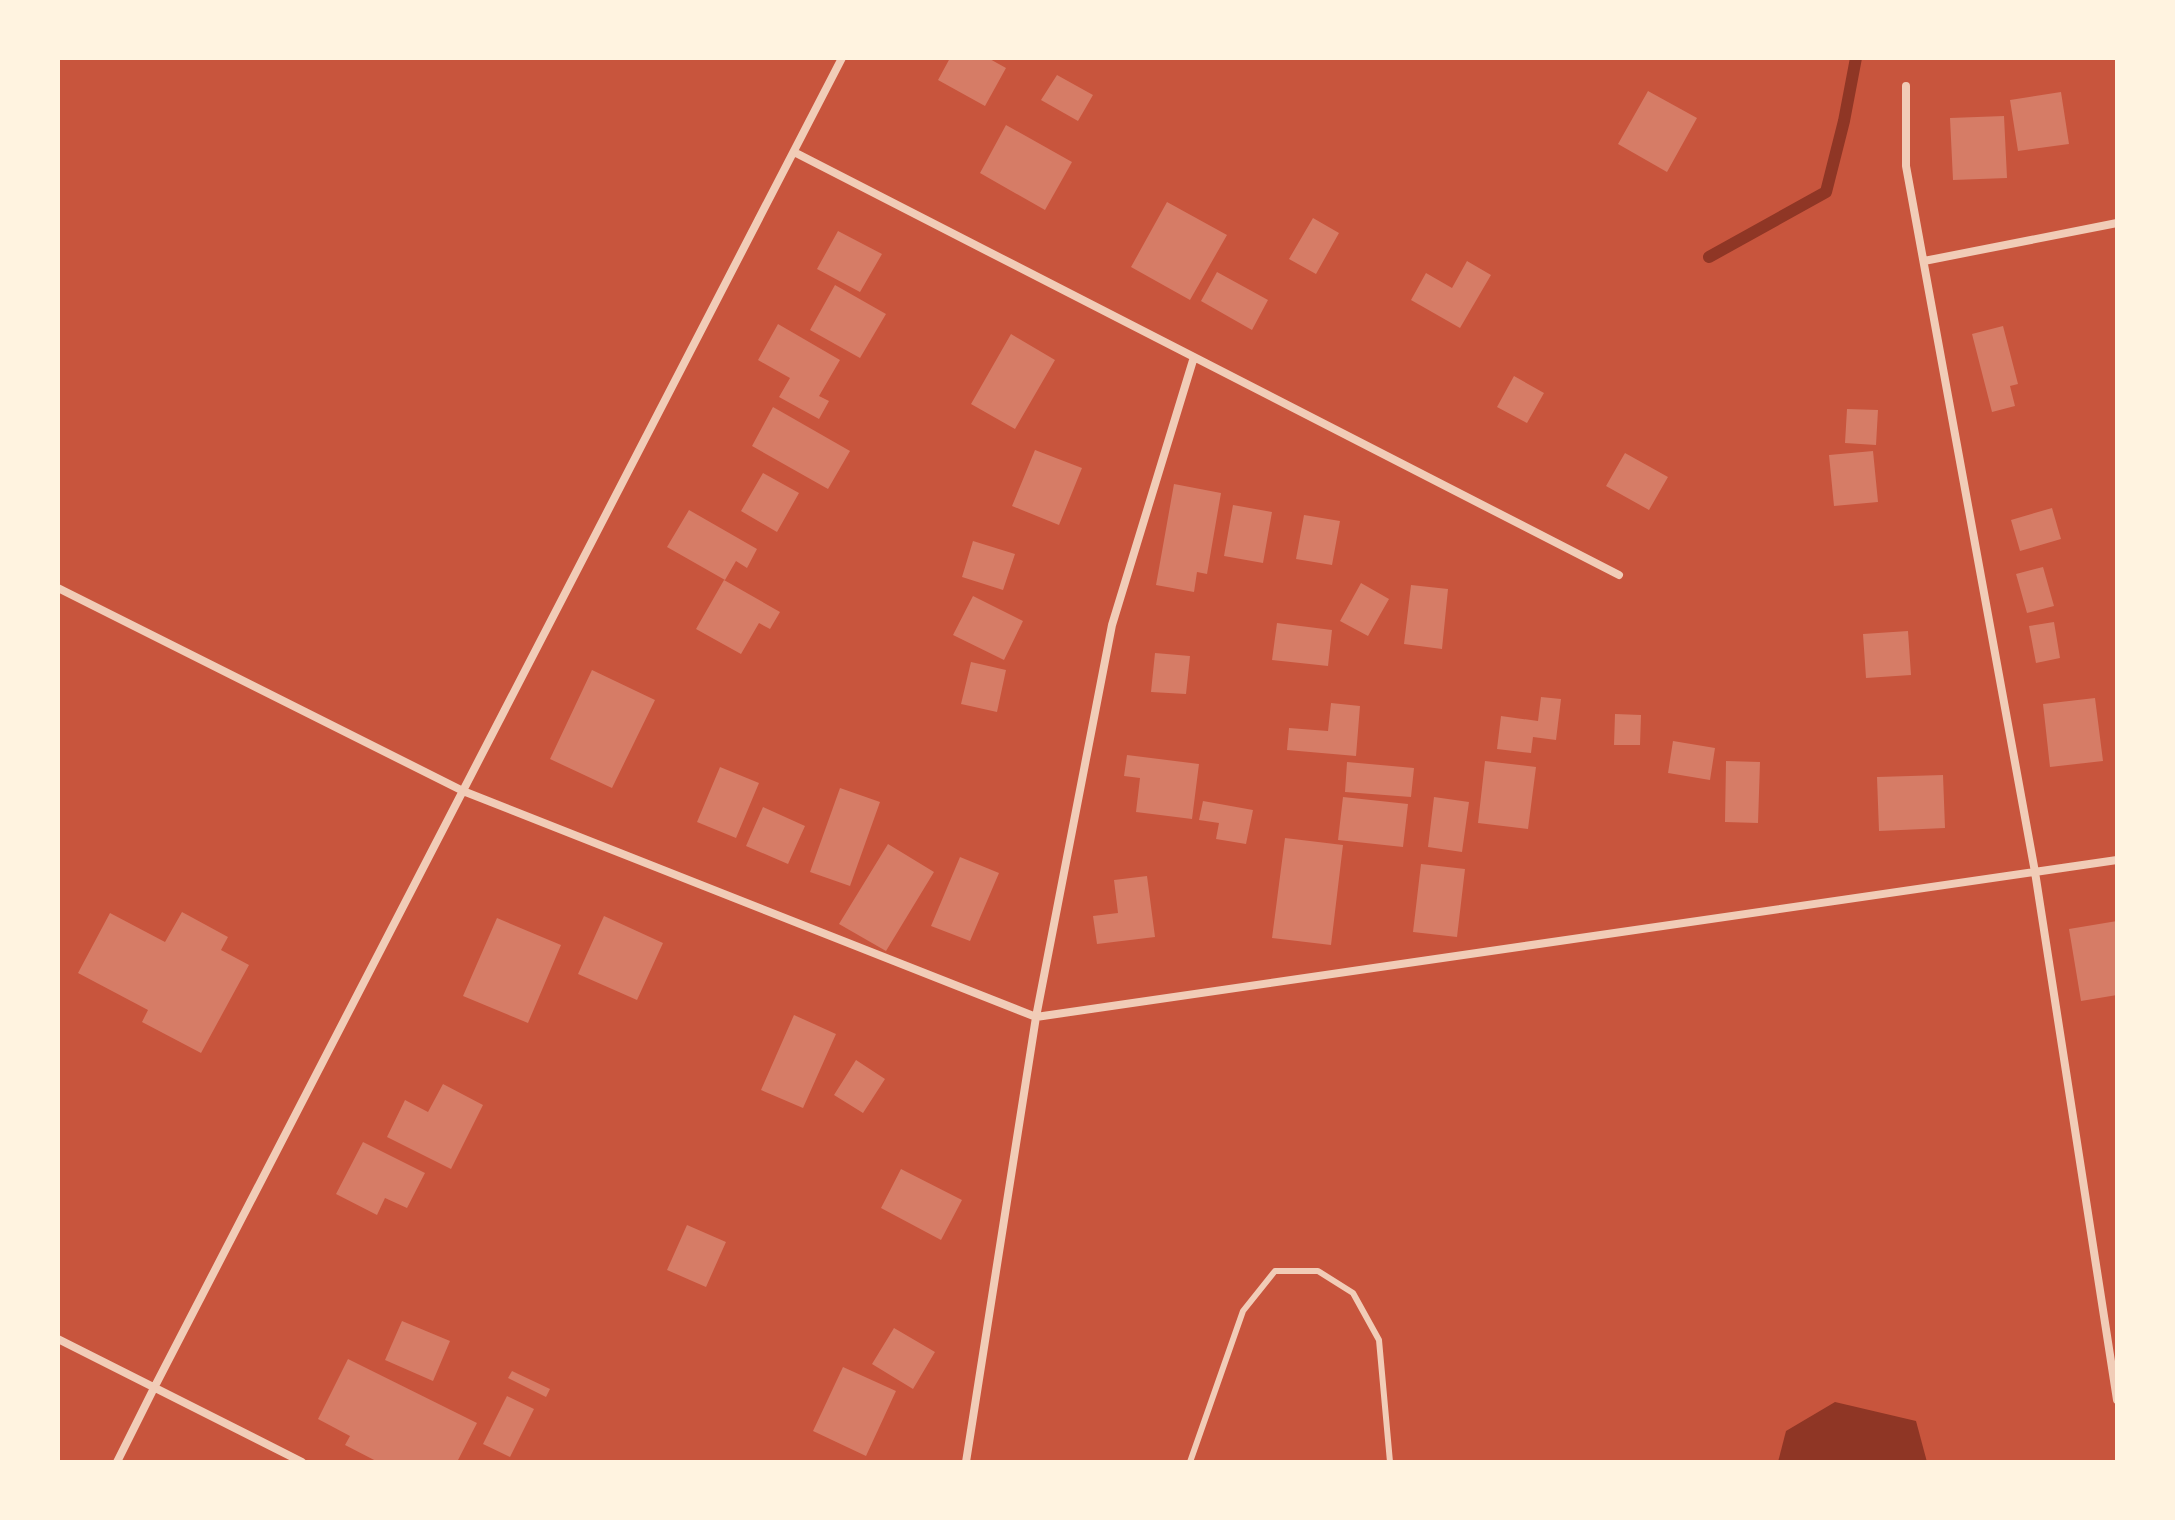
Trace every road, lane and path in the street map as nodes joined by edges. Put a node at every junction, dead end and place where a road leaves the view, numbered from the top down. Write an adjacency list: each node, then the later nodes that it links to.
1 (842, 58): 3 (street)
2 (1906, 86): 5 (street)
3 (794, 152): 6 (street); 9 (street)
4 (2117, 223): 5 (street)
5 (1924, 261): 11 (street)
6 (1194, 357): 7 (street); 12 (street)
7 (1619, 575)
8 (58, 588): 9 (street)
9 (463, 791): 12 (street); 14 (street)
10 (2117, 860): 11 (street)
11 (2035, 872): 12 (street); 15 (street)
12 (1036, 1017): 18 (street)
13 (58, 1339): 14 (street)
14 (154, 1388): 16 (street); 17 (street)
15 (2117, 1400)
16 (117, 1462)
17 (302, 1462)
18 (966, 1462)
19 (1190, 1462): 20 (lane)
20 (1390, 1462)

